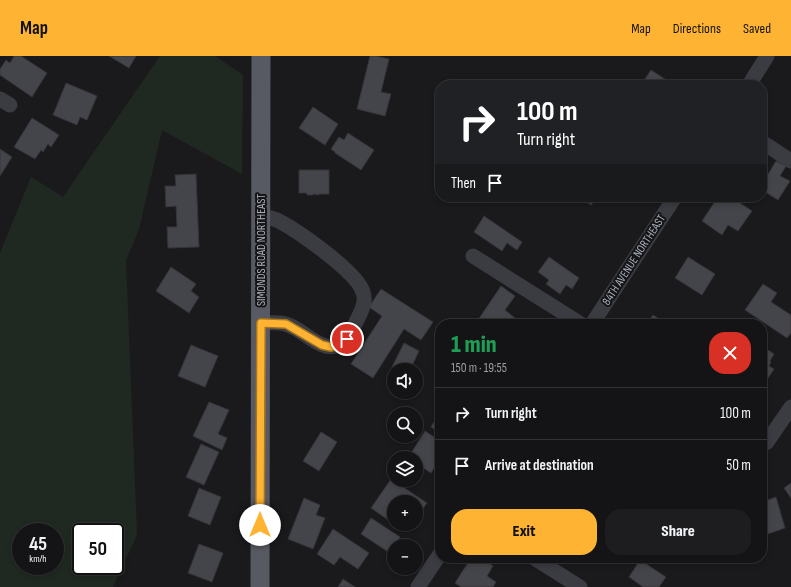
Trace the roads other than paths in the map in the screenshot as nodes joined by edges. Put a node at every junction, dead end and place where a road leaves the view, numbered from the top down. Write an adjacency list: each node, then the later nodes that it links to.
1 (261, 56): 7 (main road, SIMONDS ROAD NORTHEAST)
2 (767, 56): 3 (street)
3 (751, 80)
4 (767, 145): 5 (street)
5 (791, 161)
6 (672, 202): 10 (street, 84TH AVENUE NORTHEAST)
7 (261, 216): 11 (main road, SIMONDS ROAD NORTHEAST); 11 (street)
8 (473, 256): 9 (street)
9 (573, 319)
10 (595, 319)
11 (261, 323): 16 (main road, SIMONDS ROAD NORTHEAST)
12 (791, 407): 13 (street)
13 (767, 442)
14 (435, 562): 17 (street)
15 (542, 563): 18 (street)
16 (260, 587)
17 (418, 587)
18 (580, 587)

